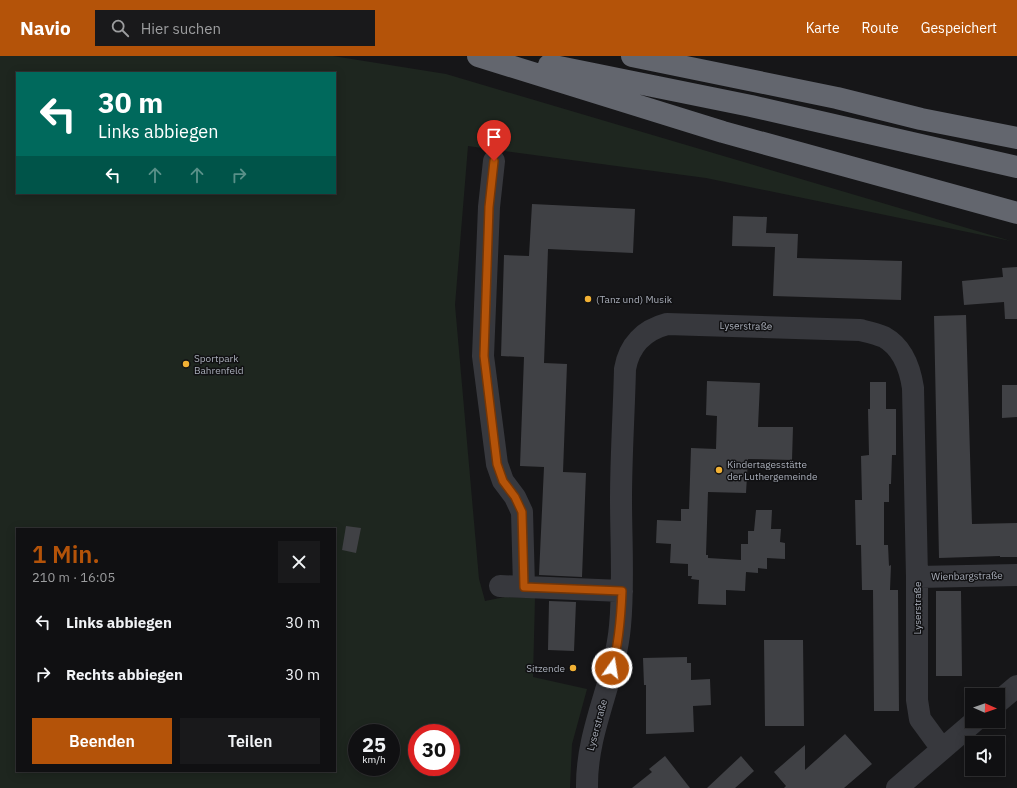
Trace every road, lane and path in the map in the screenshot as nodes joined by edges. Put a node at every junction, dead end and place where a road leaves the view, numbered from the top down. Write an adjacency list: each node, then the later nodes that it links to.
1 (478, 56): 7 (highway)
2 (505, 56): 6 (highway)
3 (632, 56): 4 (highway)
4 (1017, 138)
5 (494, 161): 11 (street)
6 (1017, 167)
7 (1017, 213)
8 (1017, 575): 9 (street, Wienbargstraße)
9 (917, 577): 12 (street, Lyserstraße); 16 (street, Lyserstraße)
10 (500, 586): 11 (street)
11 (524, 587): 12 (street)
12 (622, 591): 17 (street, Lyserstraße)
13 (1017, 686): 14 (street)
14 (1005, 696)
15 (968, 728): 16 (street)
16 (942, 749): 18 (street)
17 (587, 788)
18 (897, 788)

